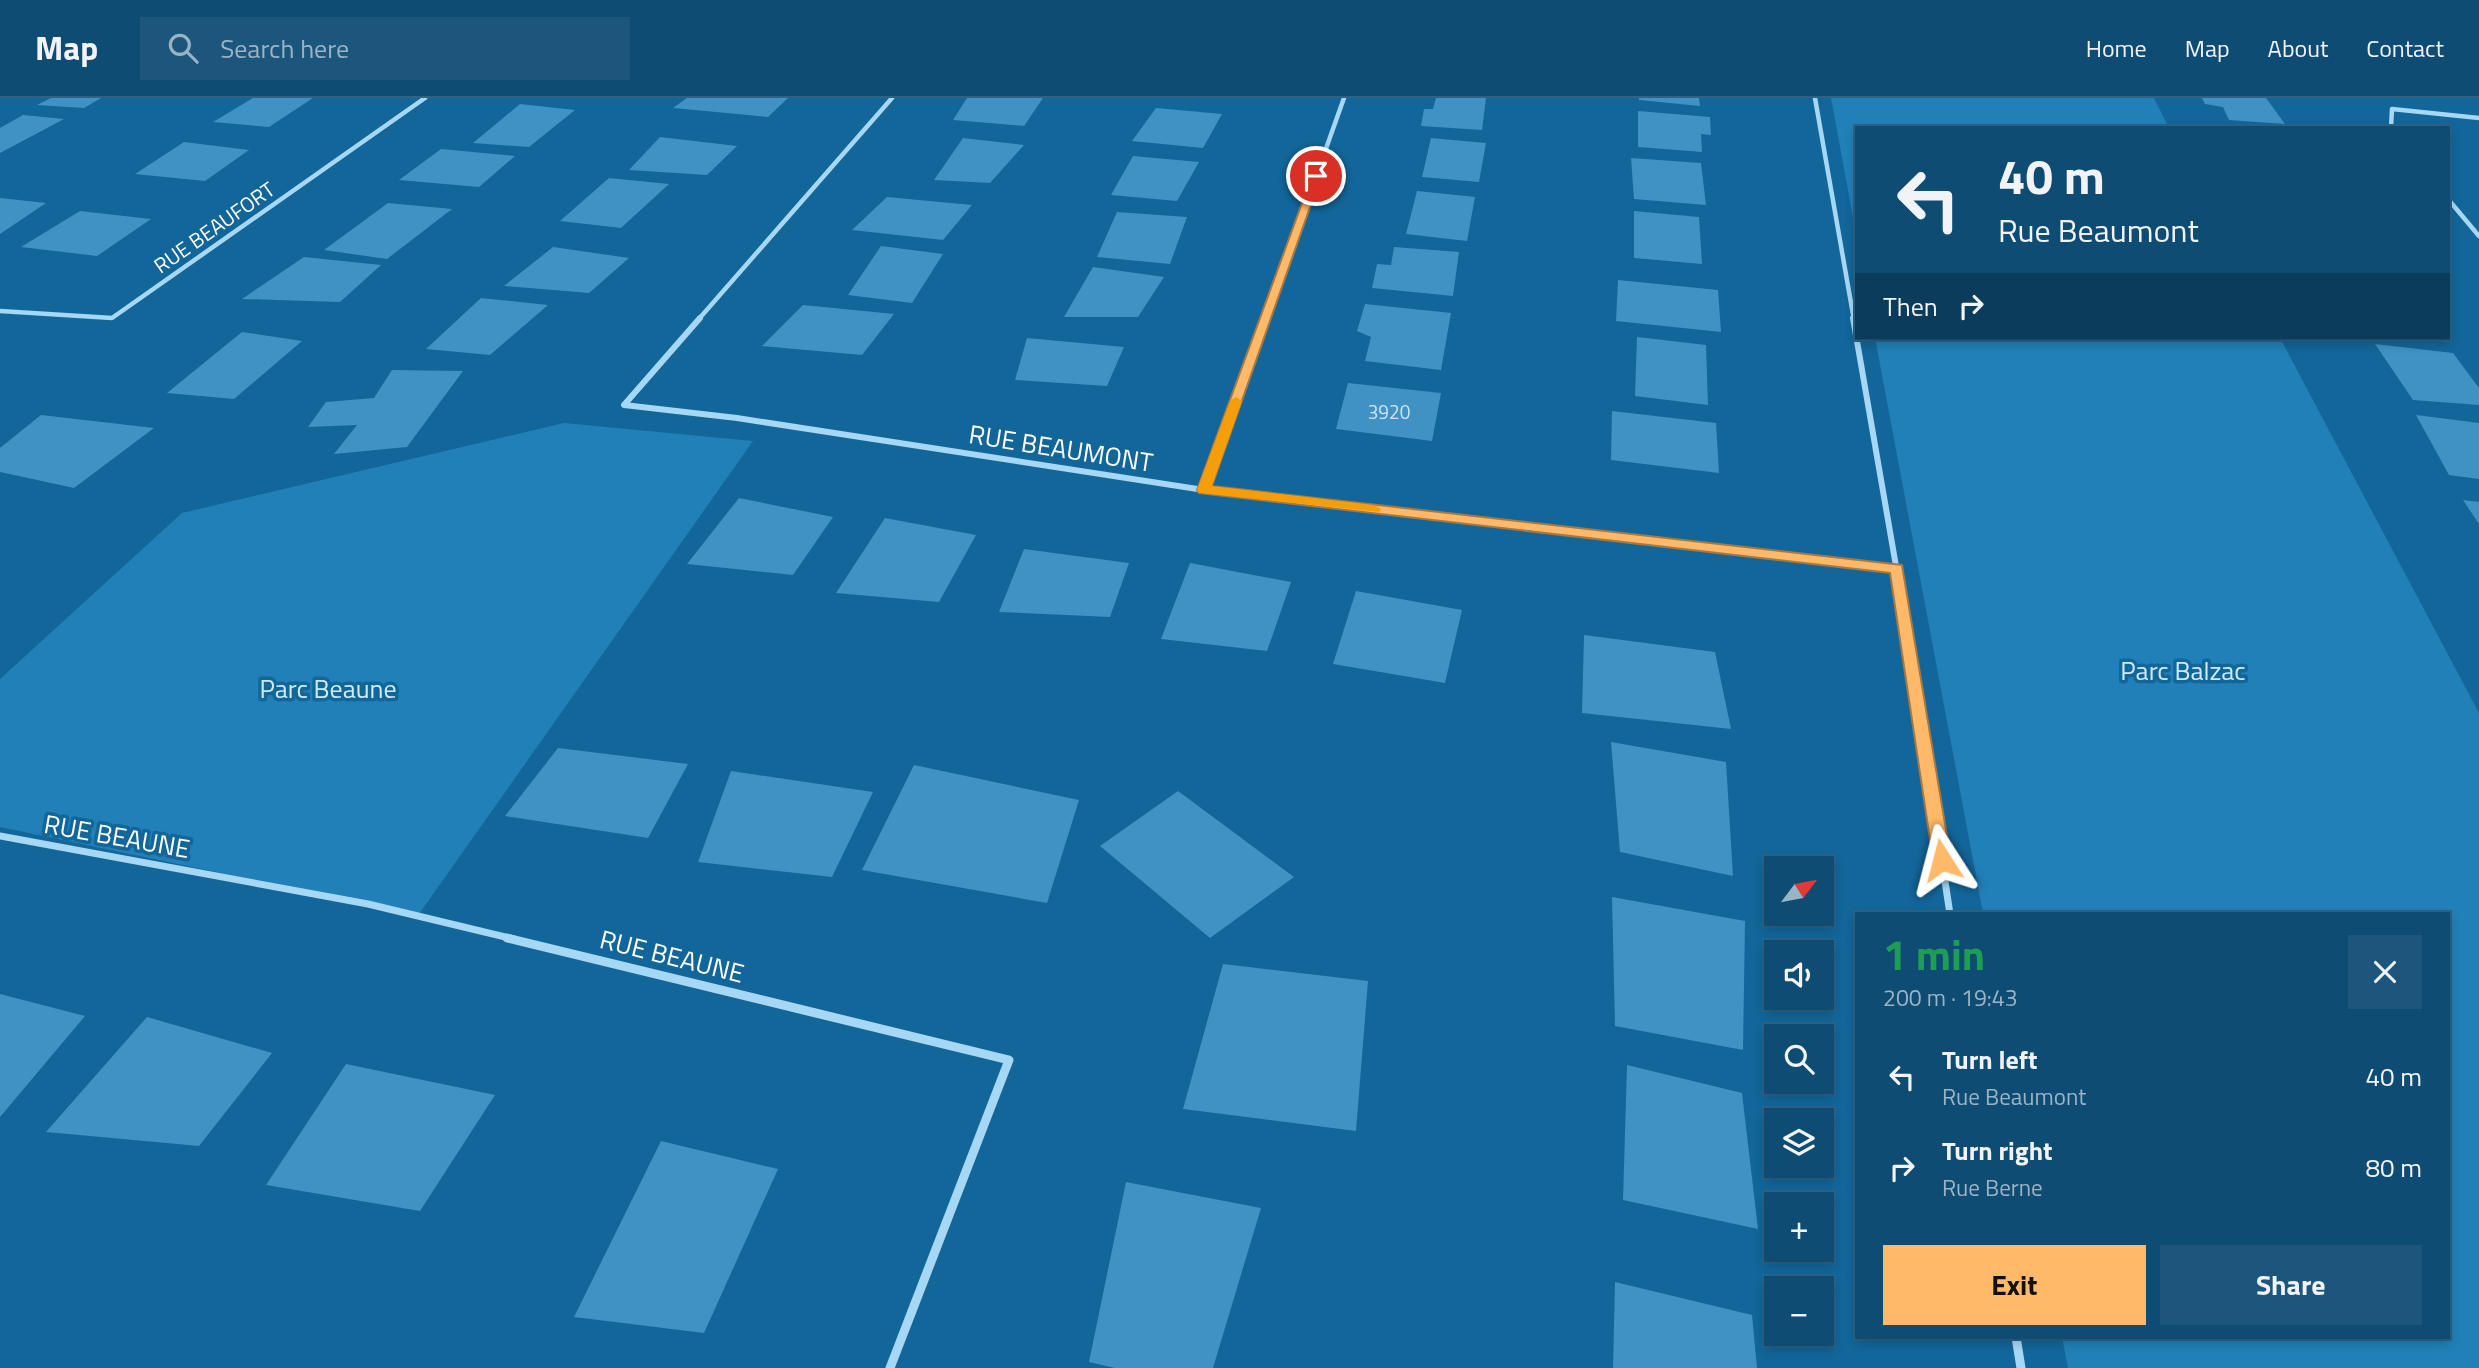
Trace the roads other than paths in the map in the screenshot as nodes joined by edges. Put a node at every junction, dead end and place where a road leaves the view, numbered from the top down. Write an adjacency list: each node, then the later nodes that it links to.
1 (425, 98): 9 (street, RUE BEAUFORT)
2 (892, 98): 12 (street, RUE BEAUMONT)
3 (1344, 98): 12 (street)
4 (1815, 98): 10 (street)
5 (2479, 118): 6 (street)
6 (2391, 126)
7 (2450, 201): 8 (street)
8 (2479, 236)
9 (0, 312)
10 (1855, 328)
11 (1857, 340): 13 (street)
12 (1204, 490): 13 (street, RUE BEAUMONT)
13 (1897, 569): 15 (street)
14 (0, 836): 17 (street, RUE BEAUNE)
15 (1950, 912)
16 (2016, 1339): 18 (street)
17 (890, 1368)
18 (2021, 1368)

